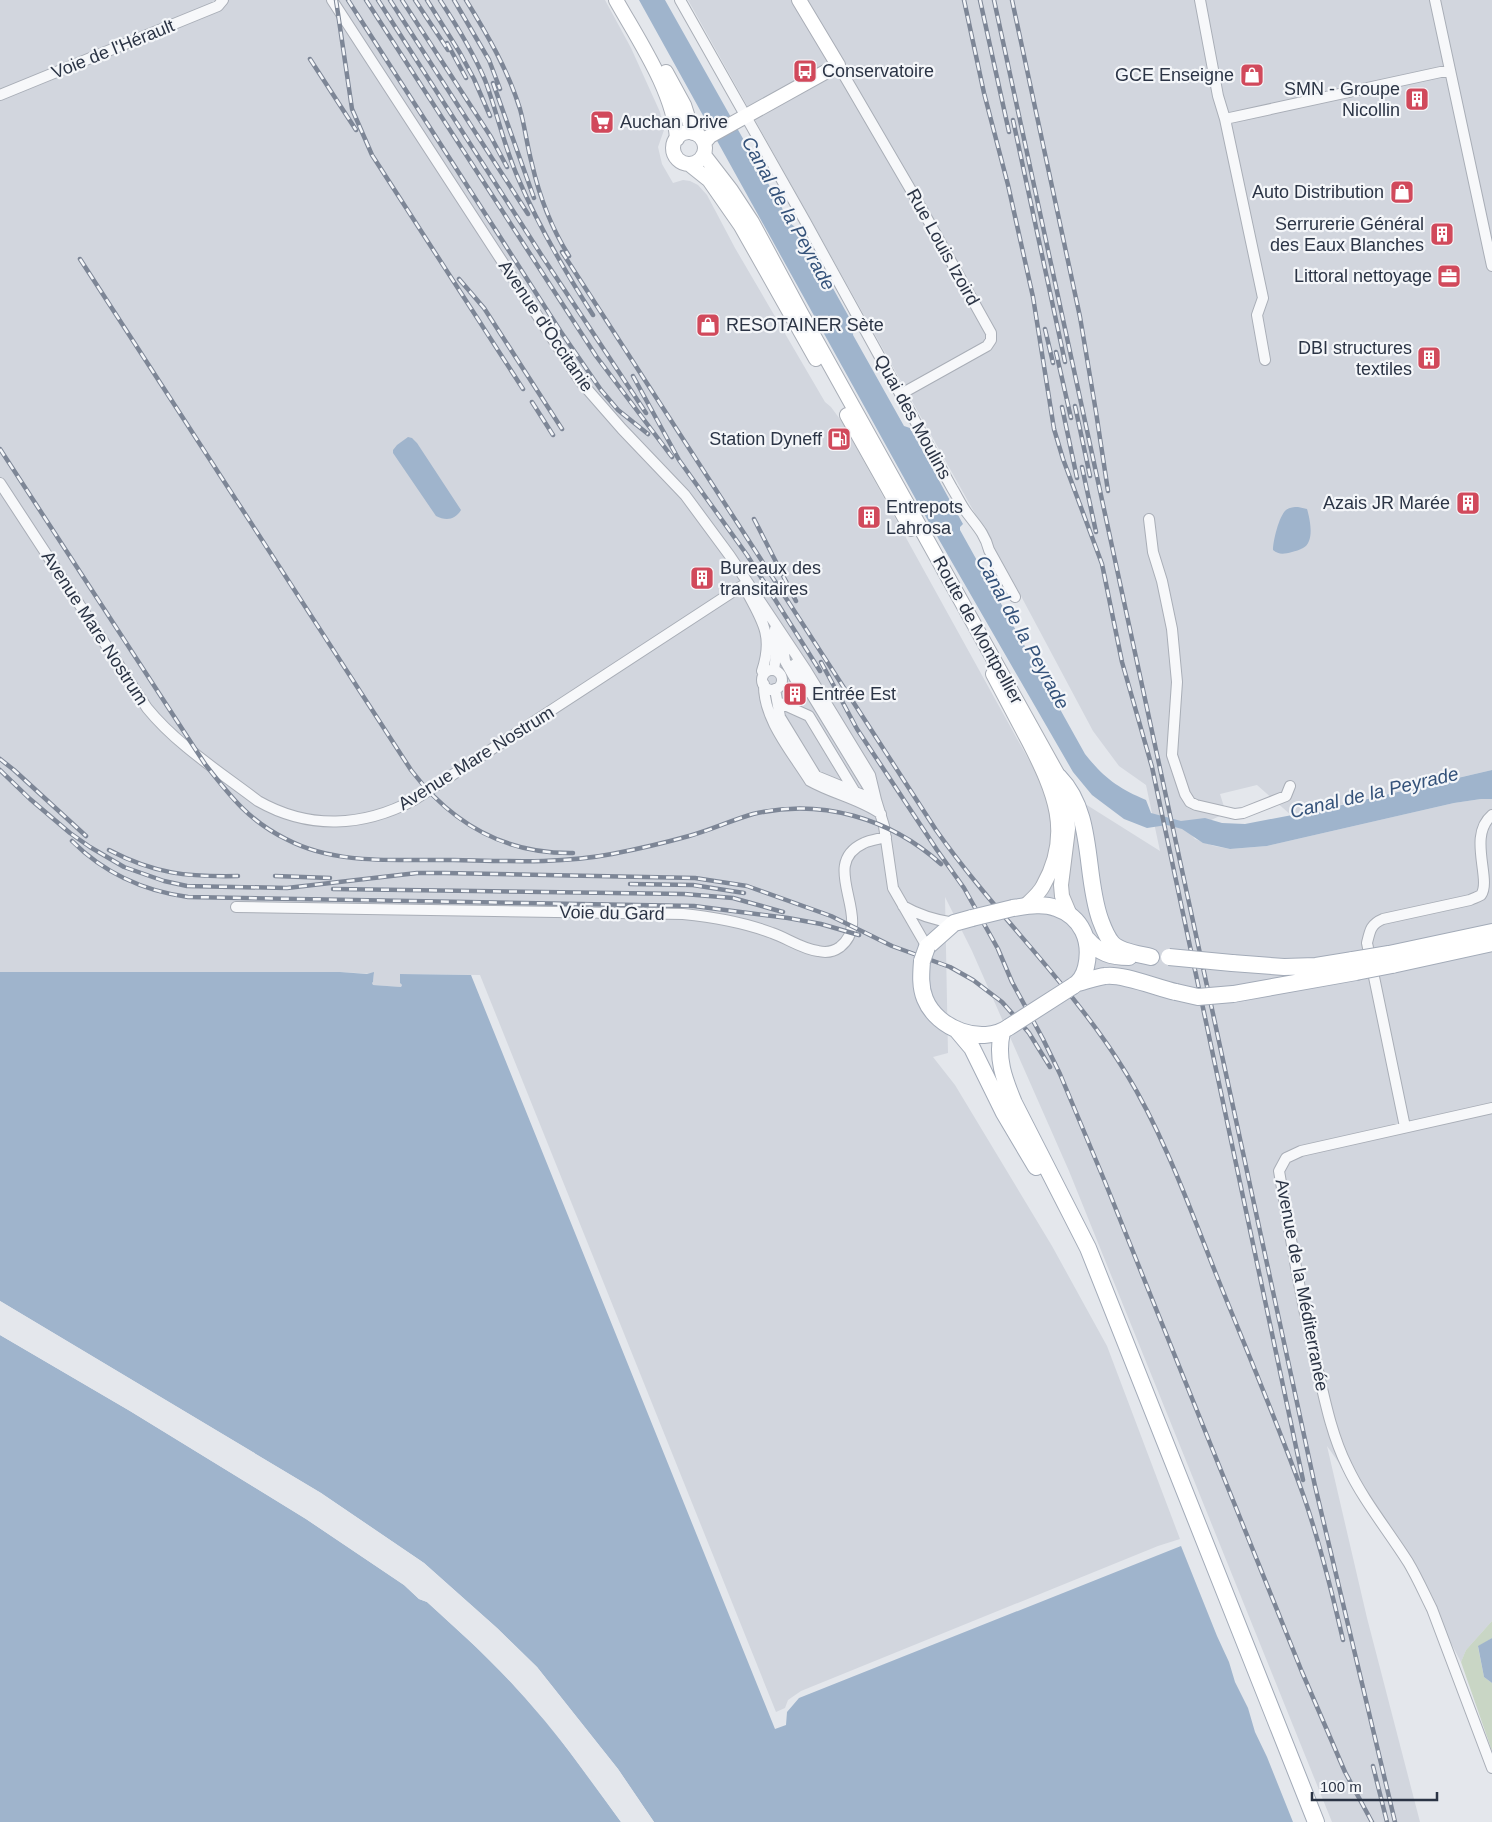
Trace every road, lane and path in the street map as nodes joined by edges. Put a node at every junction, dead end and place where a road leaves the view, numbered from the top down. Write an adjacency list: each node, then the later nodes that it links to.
1 (223, 0): 11 (street, Voie de l'Hérault)
2 (332, 0): 22 (street, Avenue d'Occitanie)
3 (616, 0): 14 (main road)
4 (625, 0): 15 (main road)
5 (680, 0): 12 (street, Quai des Moulins)
6 (799, 0): 9 (main road)
7 (1200, 0): 13 (street)
8 (1435, 0): 10 (street)
9 (838, 65): 12 (main road); 19 (street, Rue Louis Izoird)
10 (1450, 70): 13 (street); 17 (street)
11 (0, 95)
12 (742, 119): 15 (main road); 19 (street, Quai des Moulins)
13 (1225, 120): 18 (street)
14 (677, 139): 15 (main road); 16 (main road)
15 (703, 141): 16 (main road); 29 (main road, Route de Montpellier)
16 (689, 164): 37 (main road, Route de Montpellier)
17 (1492, 266)
18 (1265, 360)
19 (901, 394): 23 (street, Quai des Moulins)
20 (0, 483): 22 (street, Avenue Mare Nostrum)
21 (1149, 519): 30 (street)
22 (748, 583): 24 (street, Avenue d'Occitanie); 26 (street)
23 (1015, 597)
24 (774, 622): 25 (street); 32 (street, Avenue d'Occitanie)
25 (774, 670): 26 (street); 27 (street)
26 (763, 677): 27 (street); 33 (street)
27 (775, 689): 28 (street)
28 (778, 702): 31 (street); 31 (street)
29 (1059, 777): 39 (main road, Route de Montpellier); 45 (main road)
30 (1290, 786)
31 (856, 792): 32 (street)
32 (876, 800): 33 (street, Avenue d'Occitanie)
33 (882, 814): 35 (street, Avenue d'Occitanie)
34 (1492, 815): 52 (street)
35 (886, 837): 36 (street, Avenue d'Occitanie); 38 (street, Voie du Gard)
36 (902, 906): 40 (street); 44 (street, Avenue d'Occitanie)
37 (1019, 907): 39 (main road); 40 (main road, bridge)
38 (236, 908)
39 (1070, 915): 42 (main road)
40 (954, 923): 44 (main road)
41 (1492, 932): 46 (main road)
42 (1087, 939): 45 (main road); 48 (main road)
43 (1492, 943): 46 (main road)
44 (924, 954): 49 (main road)
45 (1151, 957): 47 (main road, bridge)
46 (1391, 959): 47 (main road, bridge)
47 (1355, 966): 48 (main road, bridge)
48 (1076, 985): 50 (main road, bridge)
49 (956, 1029): 50 (main road); 53 (main road)
50 (1006, 1029): 53 (main road)
51 (1492, 1108): 52 (street, Avenue de la Méditerranée)
52 (1405, 1127): 54 (street, Avenue de la Méditerranée)
53 (1099, 1277): 55 (main road)
54 (1492, 1768)
55 (1316, 1822)

